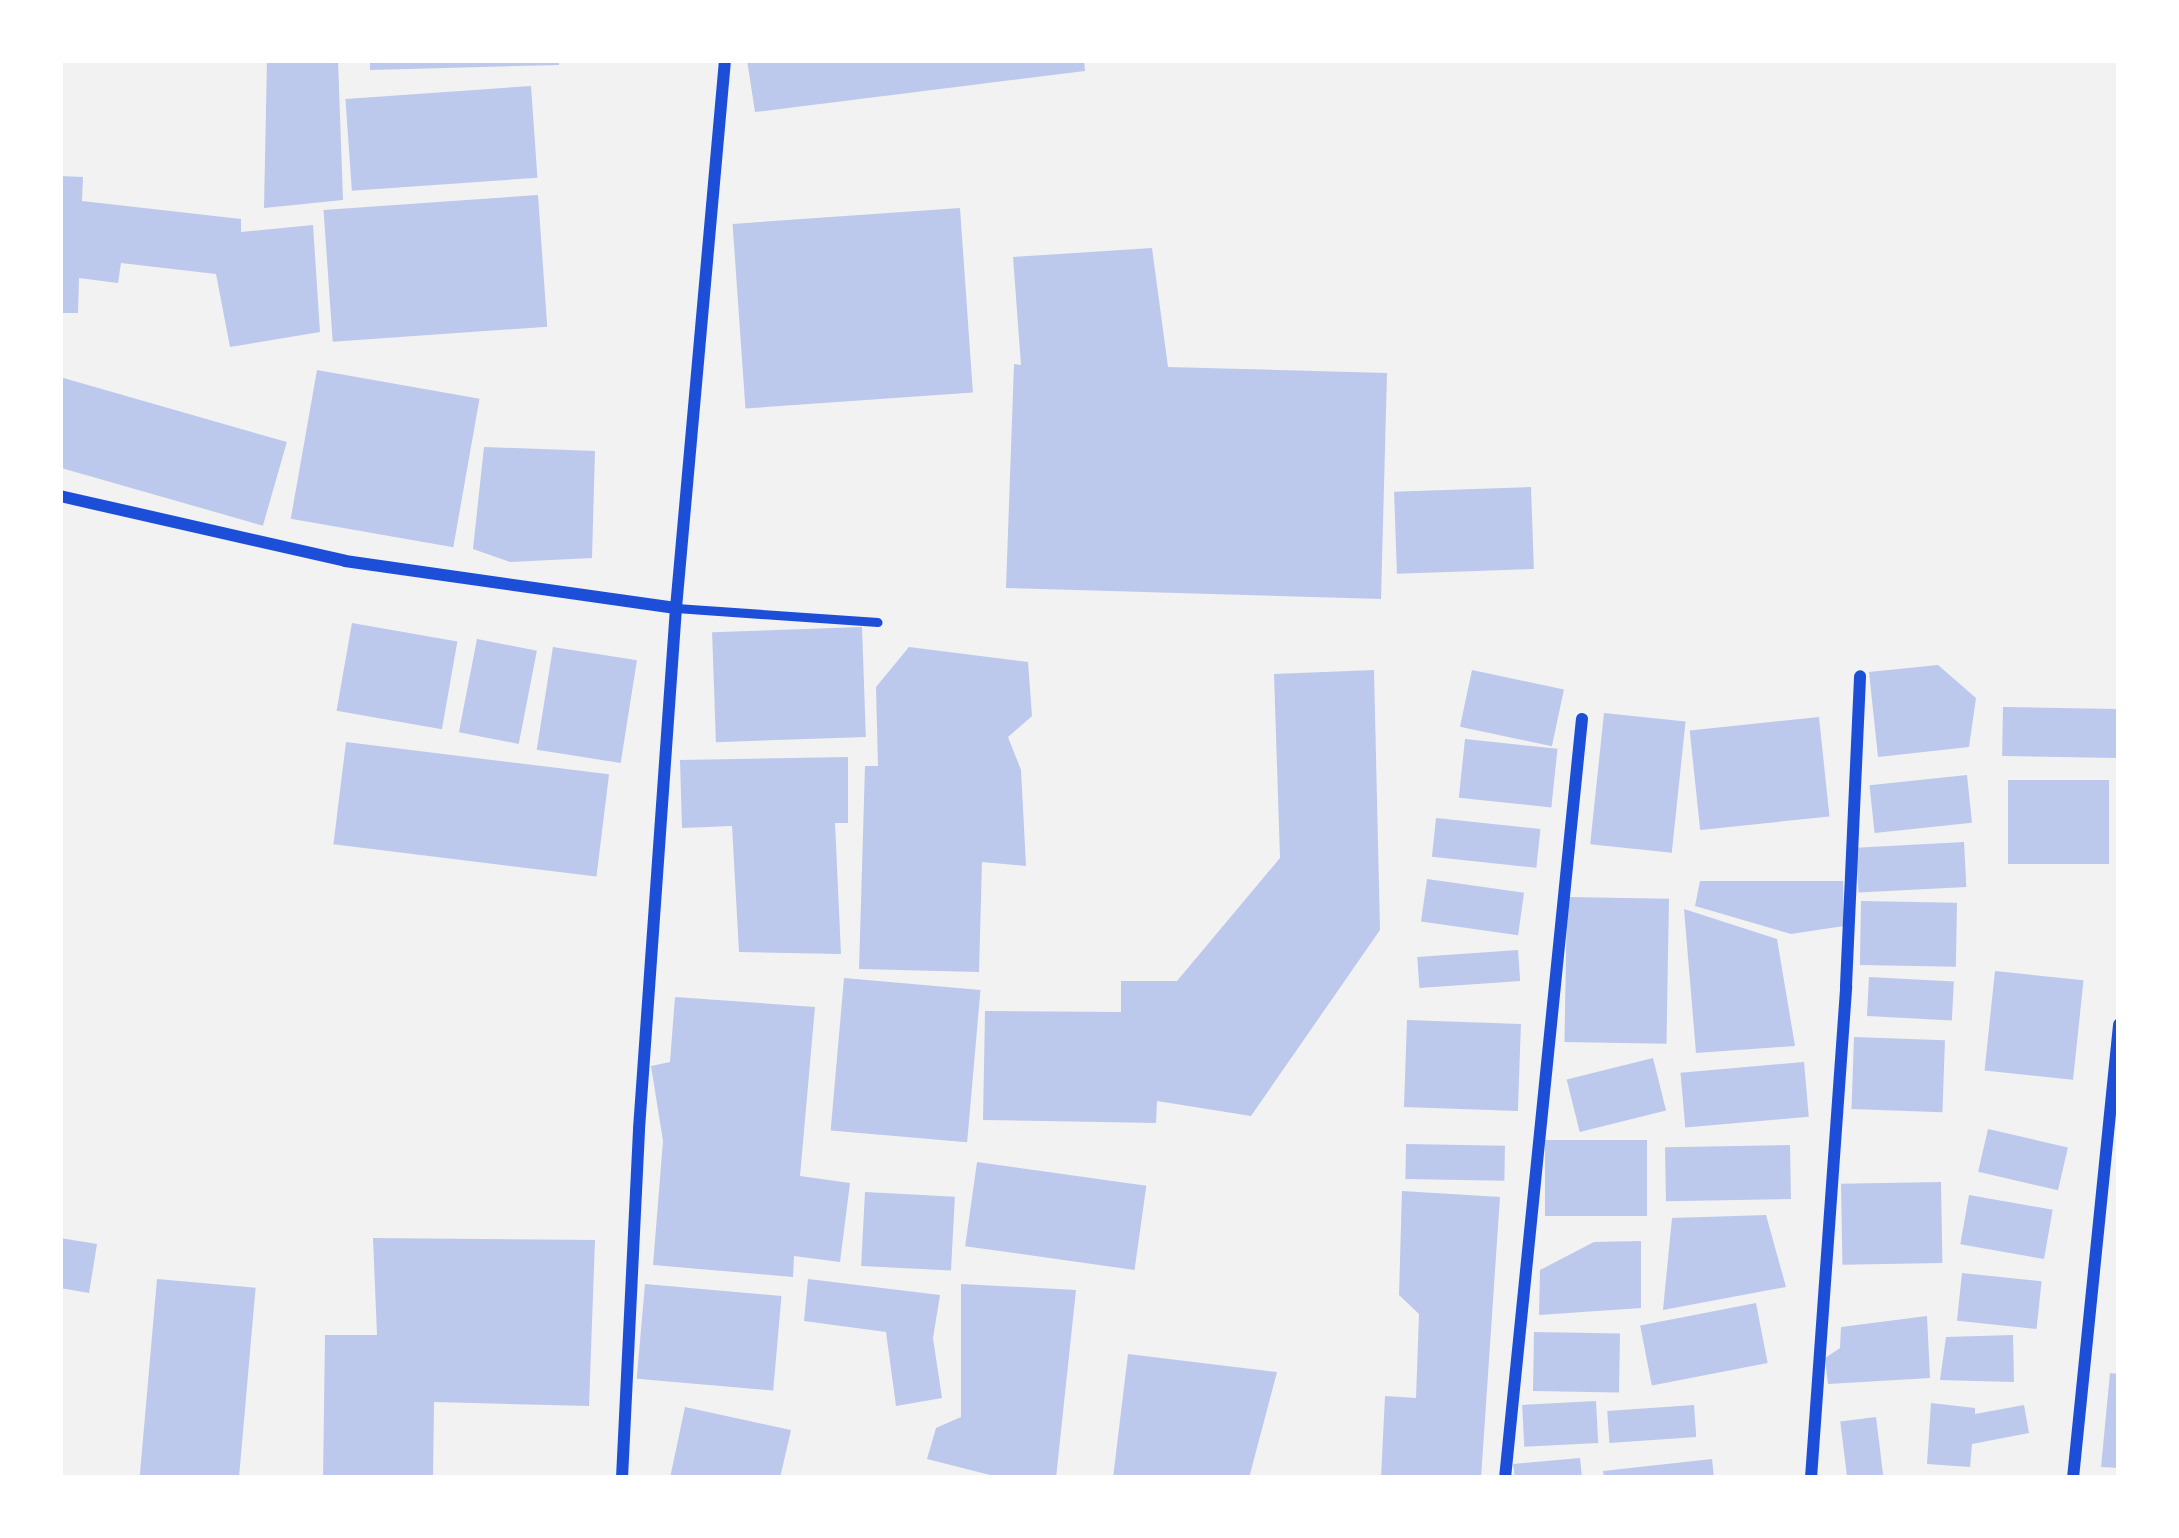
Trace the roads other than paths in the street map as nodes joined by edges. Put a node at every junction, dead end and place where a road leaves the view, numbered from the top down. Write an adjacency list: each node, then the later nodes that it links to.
1 (725, 60): 3 (street)
2 (60, 496): 3 (street)
3 (676, 608): 4 (lane); 8 (street)
4 (878, 622)
5 (1860, 676): 10 (street)
6 (1582, 718): 9 (street)
7 (2119, 1024): 11 (street)
8 (622, 1478)
9 (1505, 1478)
10 (1811, 1478)
11 (2073, 1478)

